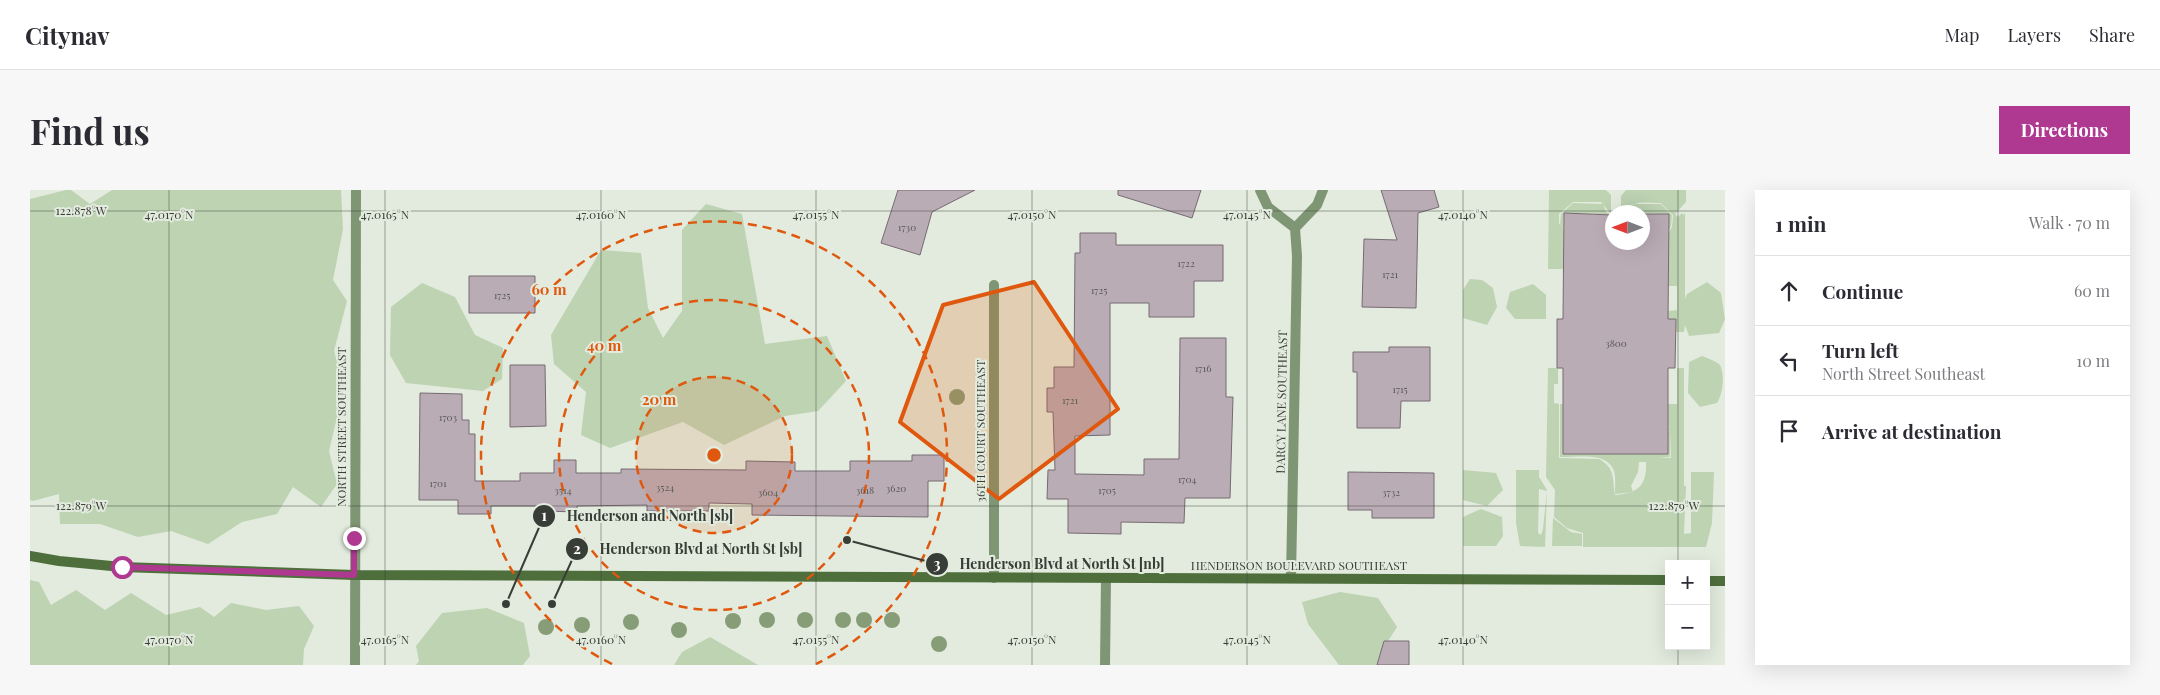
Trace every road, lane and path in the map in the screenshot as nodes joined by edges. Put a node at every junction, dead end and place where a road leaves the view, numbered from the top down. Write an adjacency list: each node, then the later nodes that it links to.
1 (356, 190): 7 (street, NORTH STREET SOUTHEAST)
2 (1260, 190): 4 (street)
3 (1323, 190): 4 (street)
4 (1295, 228): 10 (street, DARCY LANE SOUTHEAST)
5 (994, 285): 8 (street, 36TH COURT SOUTHEAST)
6 (30, 556): 7 (main road, HENDERSON BOULEVARD SOUTHEAST)
7 (354, 575): 8 (main road, HENDERSON BOULEVARD SOUTHEAST); 14 (street, NORTH STREET SOUTHEAST)
8 (994, 578): 9 (main road, HENDERSON BOULEVARD SOUTHEAST)
9 (1106, 578): 10 (main road, HENDERSON BOULEVARD SOUTHEAST); 15 (street)
10 (1291, 578): 11 (main road, HENDERSON BOULEVARD SOUTHEAST)
11 (1665, 580)
12 (1710, 581): 13 (main road)
13 (1725, 581)
14 (355, 665)
15 (1105, 665)

